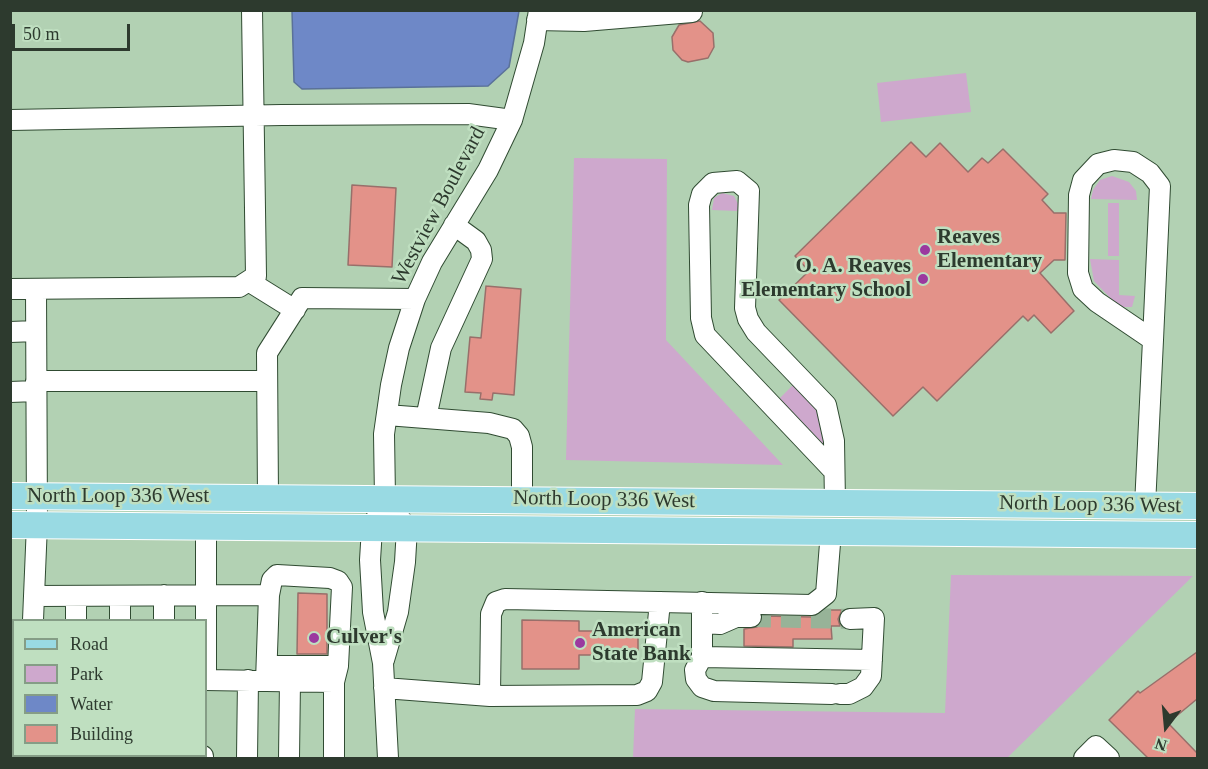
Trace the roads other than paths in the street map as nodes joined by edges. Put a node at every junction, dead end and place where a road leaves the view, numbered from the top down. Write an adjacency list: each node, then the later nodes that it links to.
1 (252, 10): 4 (street)
2 (692, 12): 3 (street)
3 (538, 15): 6 (street, Westview Boulevard)
4 (254, 115): 5 (street); 6 (street); 8 (street)
5 (10, 120)
6 (512, 120): 7 (street, Westview Boulevard)
7 (454, 225): 11 (street, Westview Boulevard); 20 (street)
8 (250, 282): 10 (street); 12 (street)
9 (10, 289): 10 (street)
10 (36, 289): 13 (street)
11 (415, 299): 12 (street); 19 (street, Westview Boulevard)
12 (295, 310): 16 (street)
13 (36, 331): 14 (street); 17 (street)
14 (10, 332)
15 (1153, 340): 15 (street); 28 (street)
16 (267, 381): 17 (street); 24 (street)
17 (36, 386): 18 (street); 22 (street)
18 (10, 392)
19 (387, 415): 20 (street); 25 (street, Westview Boulevard)
20 (426, 418): 26 (street)
21 (833, 470): 21 (street); 27 (street)
22 (36, 495): 23 (main road, North Loop 336 West); 24 (main road, North Loop 336 West); 30 (street)
23 (10, 496)
24 (268, 498): 25 (main road, North Loop 336 West)
25 (385, 498): 26 (main road, North Loop 336 West); 33 (street, Westview Boulevard); 34 (street)
26 (522, 500): 27 (main road, North Loop 336 West)
27 (835, 503): 28 (main road, North Loop 336 West); 35 (main road)
28 (1144, 506): 29 (main road, North Loop 336 West)
29 (1197, 506)
30 (37, 524): 31 (main road, North Loop 336 West); 32 (main road, North Loop 336 West); 39 (street)
31 (10, 525)
32 (206, 526): 33 (main road, North Loop 336 West); 37 (street)
33 (372, 528): 34 (main road, North Loop 336 West); 55 (street, Westview Boulevard)
34 (406, 528): 35 (main road, North Loop 336 West); 55 (street, Westview Boulevard)
35 (831, 531): 36 (main road, North Loop 336 West); 44 (street)
36 (1197, 535)
37 (207, 595): 38 (street); 42 (street); 50 (street)
38 (268, 595): 56 (street); 57 (street)
39 (34, 596): 40 (street); 46 (street)
40 (76, 596): 41 (street); 47 (street)
41 (120, 596): 42 (street); 48 (street)
42 (164, 596): 49 (street)
43 (660, 602): 44 (street); 61 (street); 61 (street)
44 (702, 602): 52 (street)
45 (751, 617): 52 (street)
46 (33, 619)
47 (76, 619)
48 (120, 619)
49 (164, 619)
50 (207, 619)
51 (849, 619): 54 (street)
52 (702, 623): 53 (street)
53 (702, 657): 54 (street); 54 (street)
54 (872, 660)
55 (383, 663): 60 (street, Westview Boulevard)
56 (336, 674): 57 (street); 59 (street); 64 (street)
57 (260, 676): 58 (street); 59 (street); 62 (street)
58 (207, 680)
59 (290, 681): 63 (street)
60 (384, 688): 61 (street); 65 (street, Westview Boulevard)
61 (490, 696)
62 (247, 759)
63 (289, 759)
64 (334, 759)
65 (388, 759)
66 (1084, 759): 67 (street)
67 (1108, 759)

